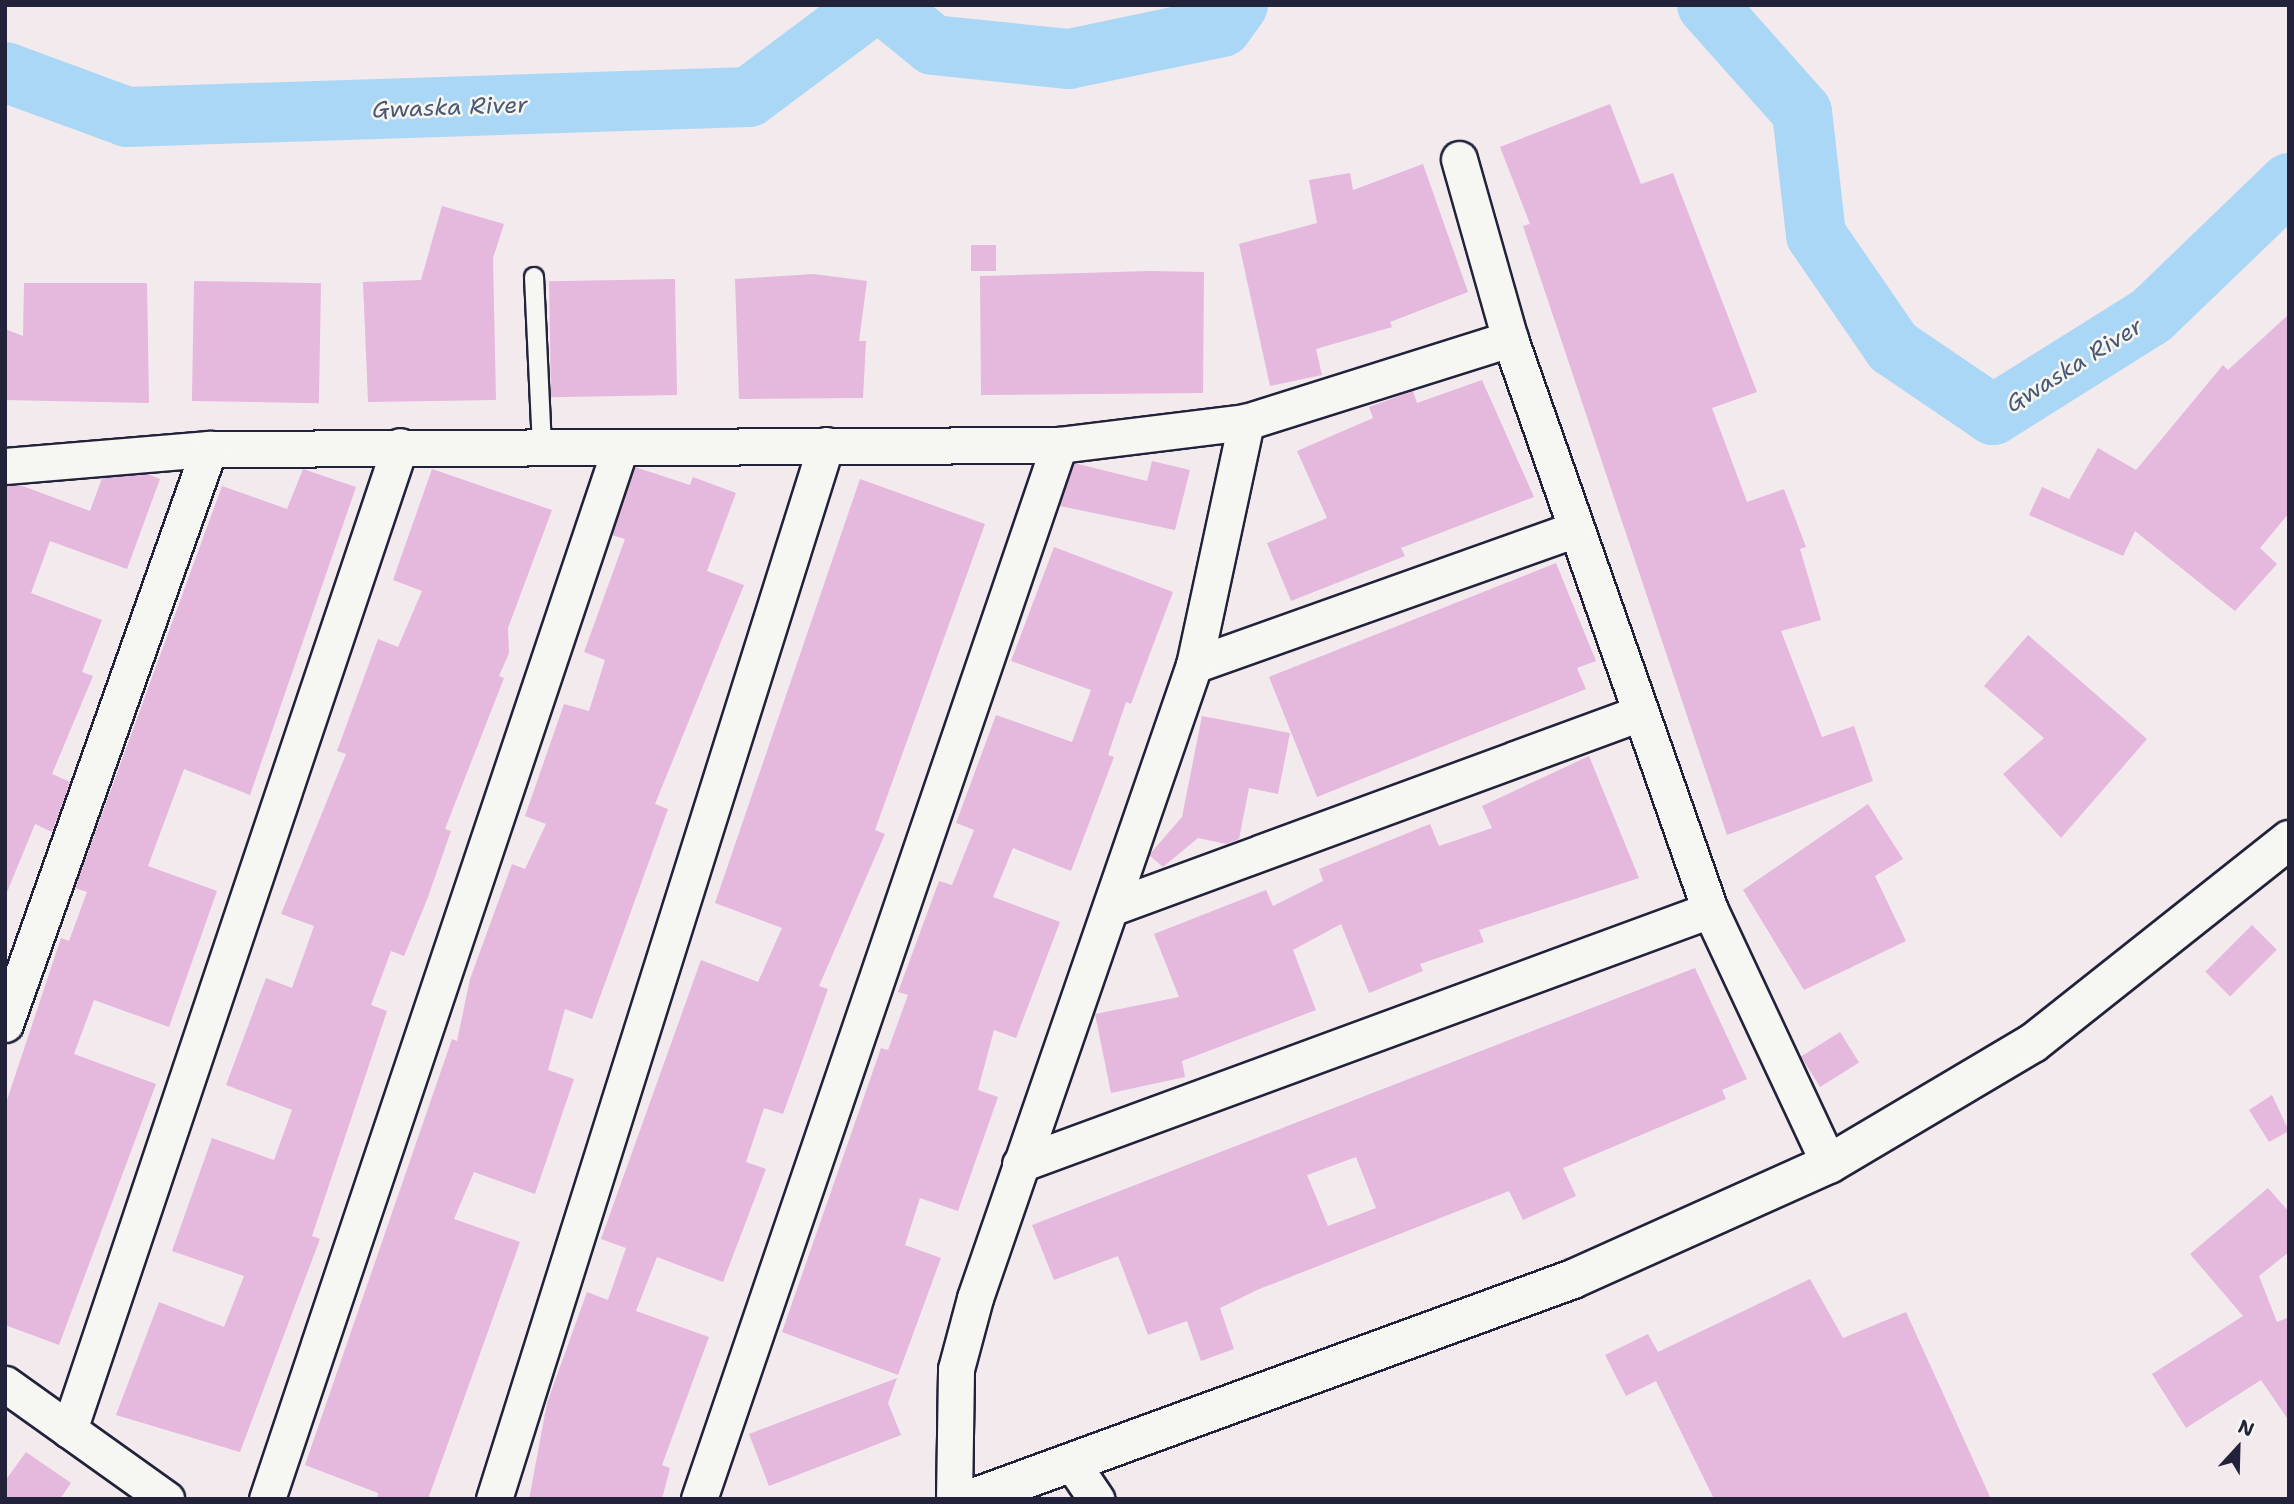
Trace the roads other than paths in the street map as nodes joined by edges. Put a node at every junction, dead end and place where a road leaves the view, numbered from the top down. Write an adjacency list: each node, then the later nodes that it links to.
1 (1460, 159): 3 (street)
2 (534, 277): 8 (lane)
3 (1510, 339): 4 (street); 12 (street)
4 (1246, 422): 6 (street); 13 (street)
5 (826, 445): 6 (street); 9 (street); 26 (street)
6 (1059, 445): 27 (street)
7 (400, 446): 8 (street); 10 (street); 22 (street)
8 (542, 447): 9 (street)
9 (620, 448): 25 (street)
10 (209, 449): 11 (street); 18 (street)
11 (5, 466)
12 (1575, 529): 13 (street); 14 (street)
13 (1194, 665): 16 (street)
14 (1640, 713): 16 (street); 17 (street)
15 (2289, 840): 20 (street)
16 (1113, 907): 19 (street)
17 (1710, 911): 19 (street); 20 (street)
18 (5, 1024)
19 (1020, 1164): 28 (street)
20 (1829, 1164): 23 (street)
21 (5, 1384): 22 (street)
22 (69, 1430): 24 (street)
23 (1074, 1466): 29 (street); 30 (street)
24 (166, 1499)
25 (267, 1499)
26 (494, 1499)
27 (699, 1499)
28 (954, 1499)
29 (971, 1499)
30 (1096, 1499)

